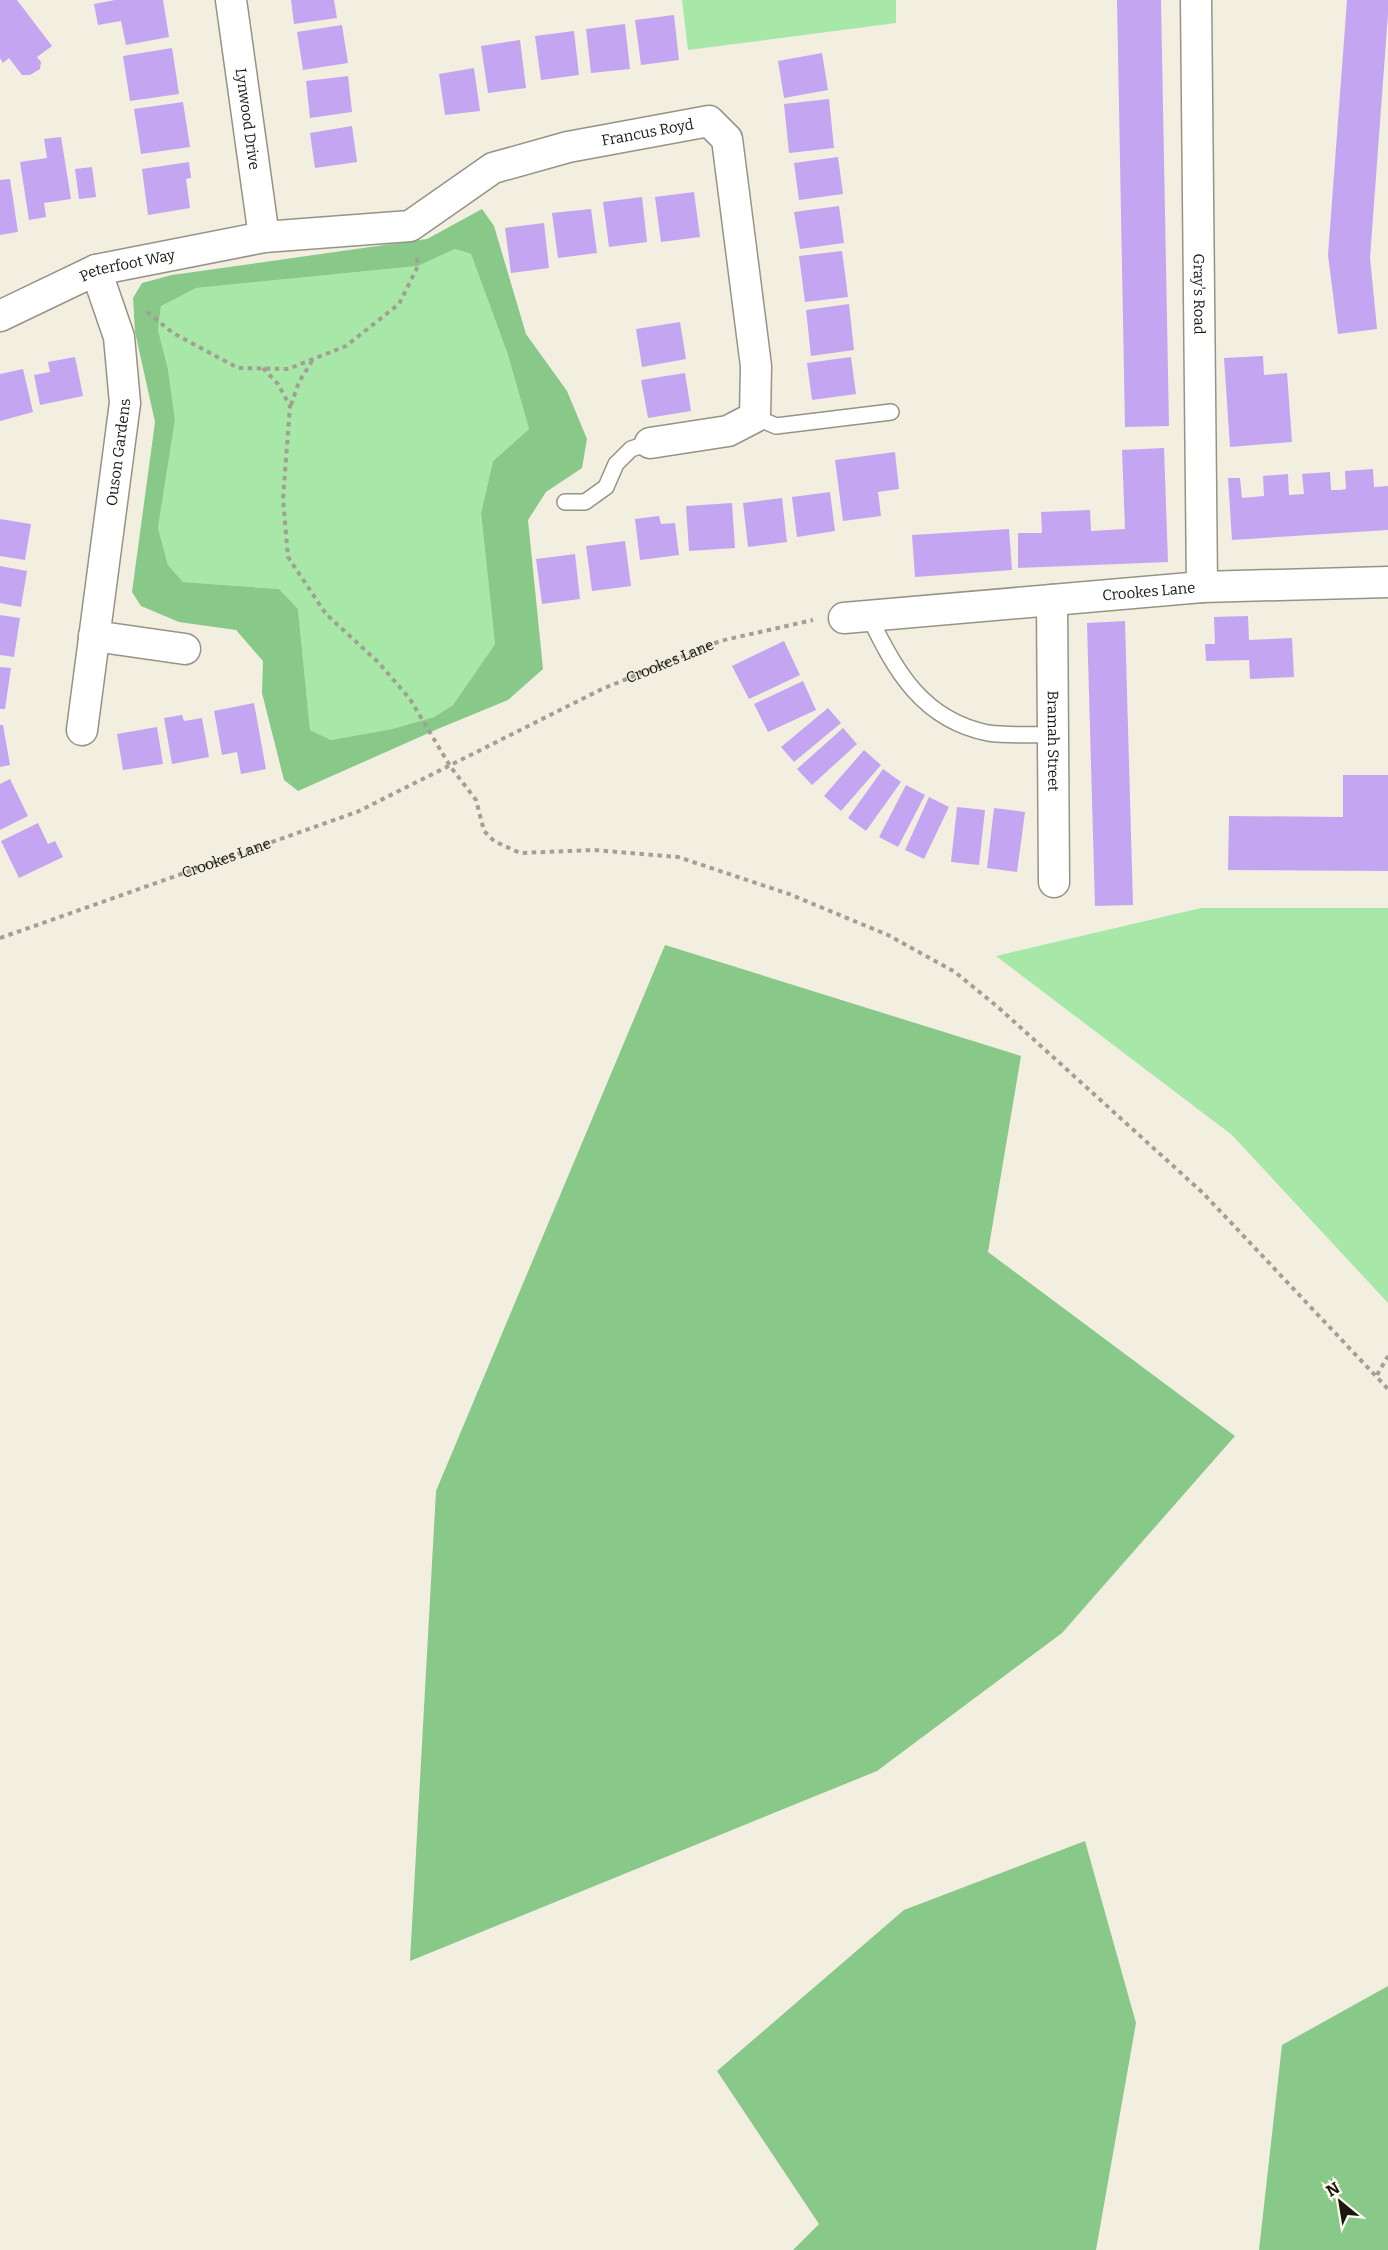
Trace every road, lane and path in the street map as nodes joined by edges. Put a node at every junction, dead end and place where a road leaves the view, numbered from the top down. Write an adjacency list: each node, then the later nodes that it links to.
1 (231, 0): 4 (street, Lynwood Drive)
2 (1197, 0): 16 (street, Gray's Road)
3 (410, 226): 4 (street); 8 (path); 12 (street, Francus Royd)
4 (264, 237): 5 (street, Peterfoot Way)
5 (96, 270): 7 (street, Peterfoot Way); 19 (street, Ouson Gardens)
6 (139, 305): 9 (path)
7 (0, 316)
8 (313, 359): 9 (path); 10 (path)
9 (263, 368): 10 (path)
10 (290, 406): 23 (path)
11 (891, 412): 12 (lane)
12 (755, 417): 13 (street)
13 (650, 443): 14 (lane)
14 (565, 502)
15 (1388, 582): 16 (street, Crookes Lane)
16 (1202, 587): 17 (street, Crookes Lane)
17 (1052, 600): 18 (street, Crookes Lane); 22 (street, Bramah Street)
18 (856, 617): 22 (lane); 23 (path, Crookes Lane)
19 (94, 636): 20 (street); 21 (street, Ouson Gardens)
20 (185, 649)
21 (82, 730)
22 (1053, 735): 24 (street, Bramah Street)
23 (450, 766): 25 (path, Crookes Lane); 27 (path)
24 (1054, 882)
25 (0, 938)
26 (1388, 1356): 27 (path)
27 (1377, 1375): 28 (path)
28 (1388, 1389)

